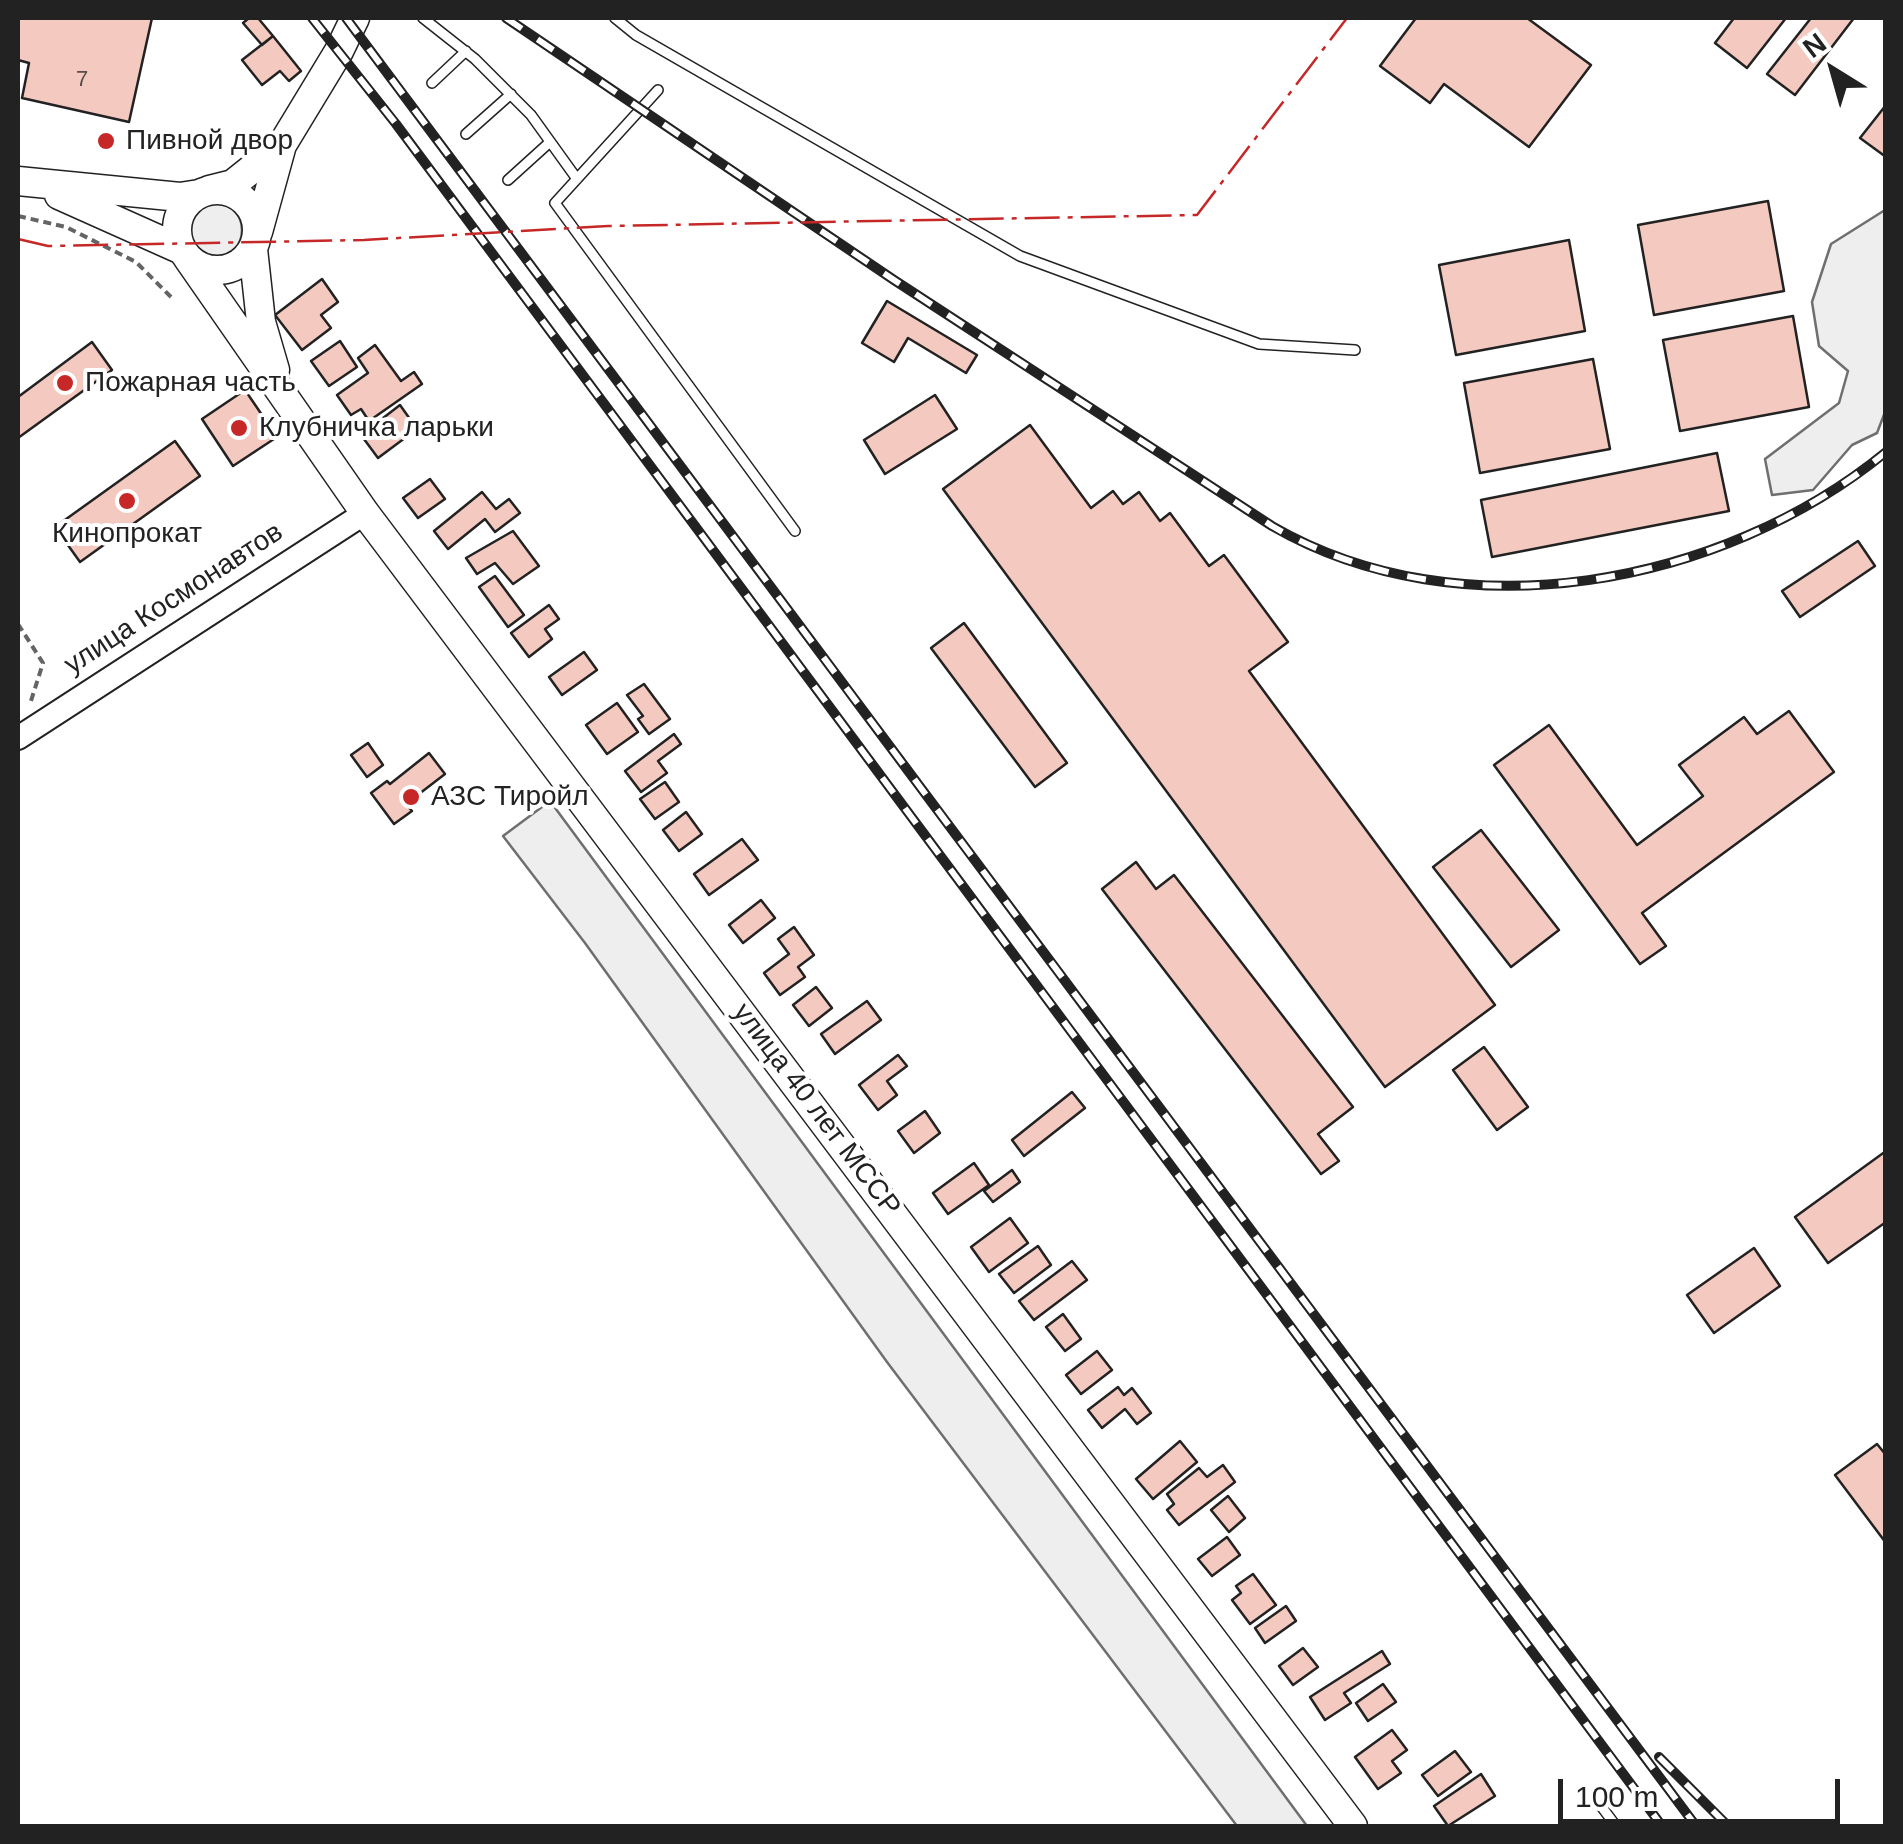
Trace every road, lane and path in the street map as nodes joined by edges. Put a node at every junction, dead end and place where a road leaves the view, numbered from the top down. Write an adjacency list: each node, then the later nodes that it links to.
1 (355, 18): 10 (main road)
2 (423, 18): 4 (lane)
3 (615, 18): 19 (lane)
4 (466, 51): 5 (lane); 7 (lane)
5 (432, 83)
6 (658, 90): 11 (lane)
7 (511, 94): 8 (lane); 9 (lane)
8 (466, 134)
9 (550, 142): 11 (lane); 12 (lane)
10 (282, 145): 14 (main road); 16 (main road)
11 (576, 179): 22 (lane)
12 (508, 180)
13 (26, 183): 14 (main road); 17 (main road)
14 (204, 192): 16 (main road); 17 (main road)
15 (18, 216): 18 (path)
16 (255, 241): 17 (main road); 20 (main road, улица 40 лет МССР)
17 (185, 254): 20 (main road, улица 40 лет МССР)
18 (171, 297)
19 (1355, 350)
20 (281, 390): 21 (main road, улица 40 лет МССР)
21 (364, 513): 24 (street, улица Космонавтов); 26 (main road, улица 40 лет МССР)
22 (794, 531)
23 (18, 624): 24 (path)
24 (25, 732)
25 (1601, 1806): 27 (lane)
26 (1353, 1826)
27 (1616, 1826)

